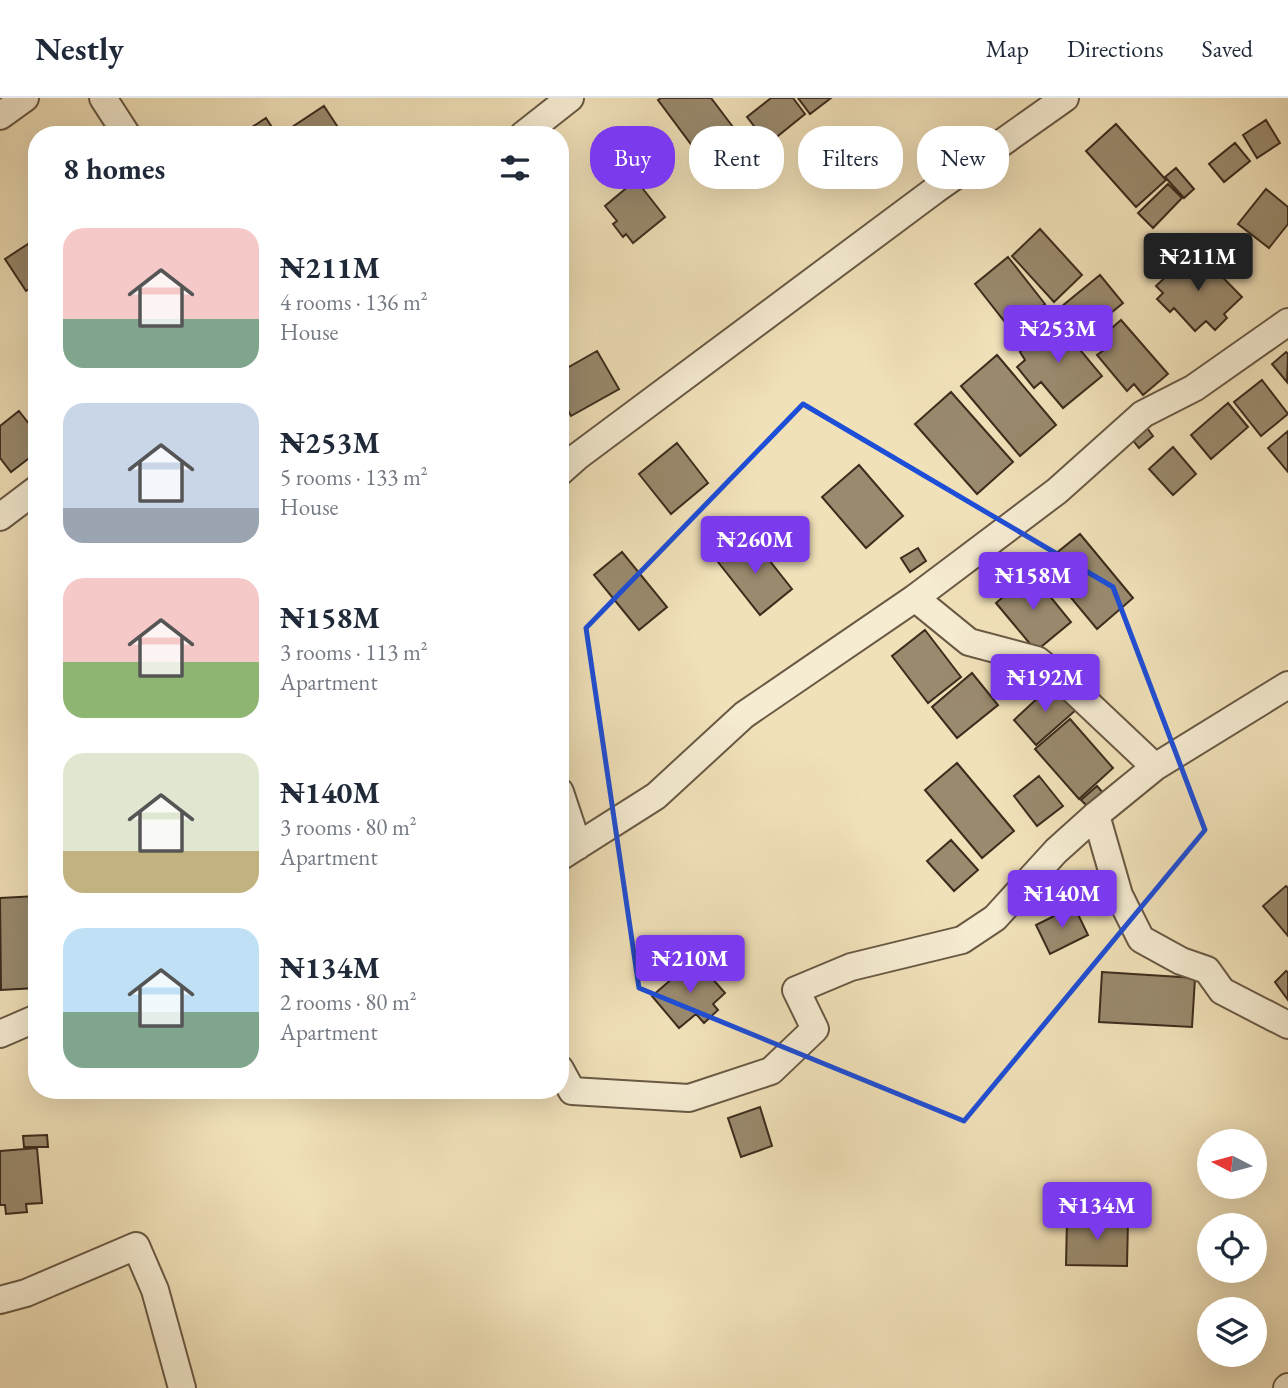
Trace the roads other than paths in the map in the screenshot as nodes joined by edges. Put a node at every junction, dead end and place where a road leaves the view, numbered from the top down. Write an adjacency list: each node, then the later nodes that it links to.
1 (25, 98): 5 (street)
2 (103, 98): 6 (street)
3 (570, 98): 7 (street)
4 (1065, 98): 9 (street)
5 (0, 116)
6 (122, 126)
7 (534, 126)
8 (1288, 322): 12 (street)
9 (569, 464)
10 (28, 496): 11 (street)
11 (0, 517)
12 (915, 598): 14 (street); 16 (street)
13 (1288, 685): 14 (street)
14 (1155, 767): 15 (street)
15 (1096, 815): 18 (street); 20 (street)
16 (569, 851)
17 (28, 1022): 19 (street)
18 (1288, 1025)
19 (0, 1034)
20 (569, 1086)
21 (0, 1300): 22 (street)
22 (182, 1388)

